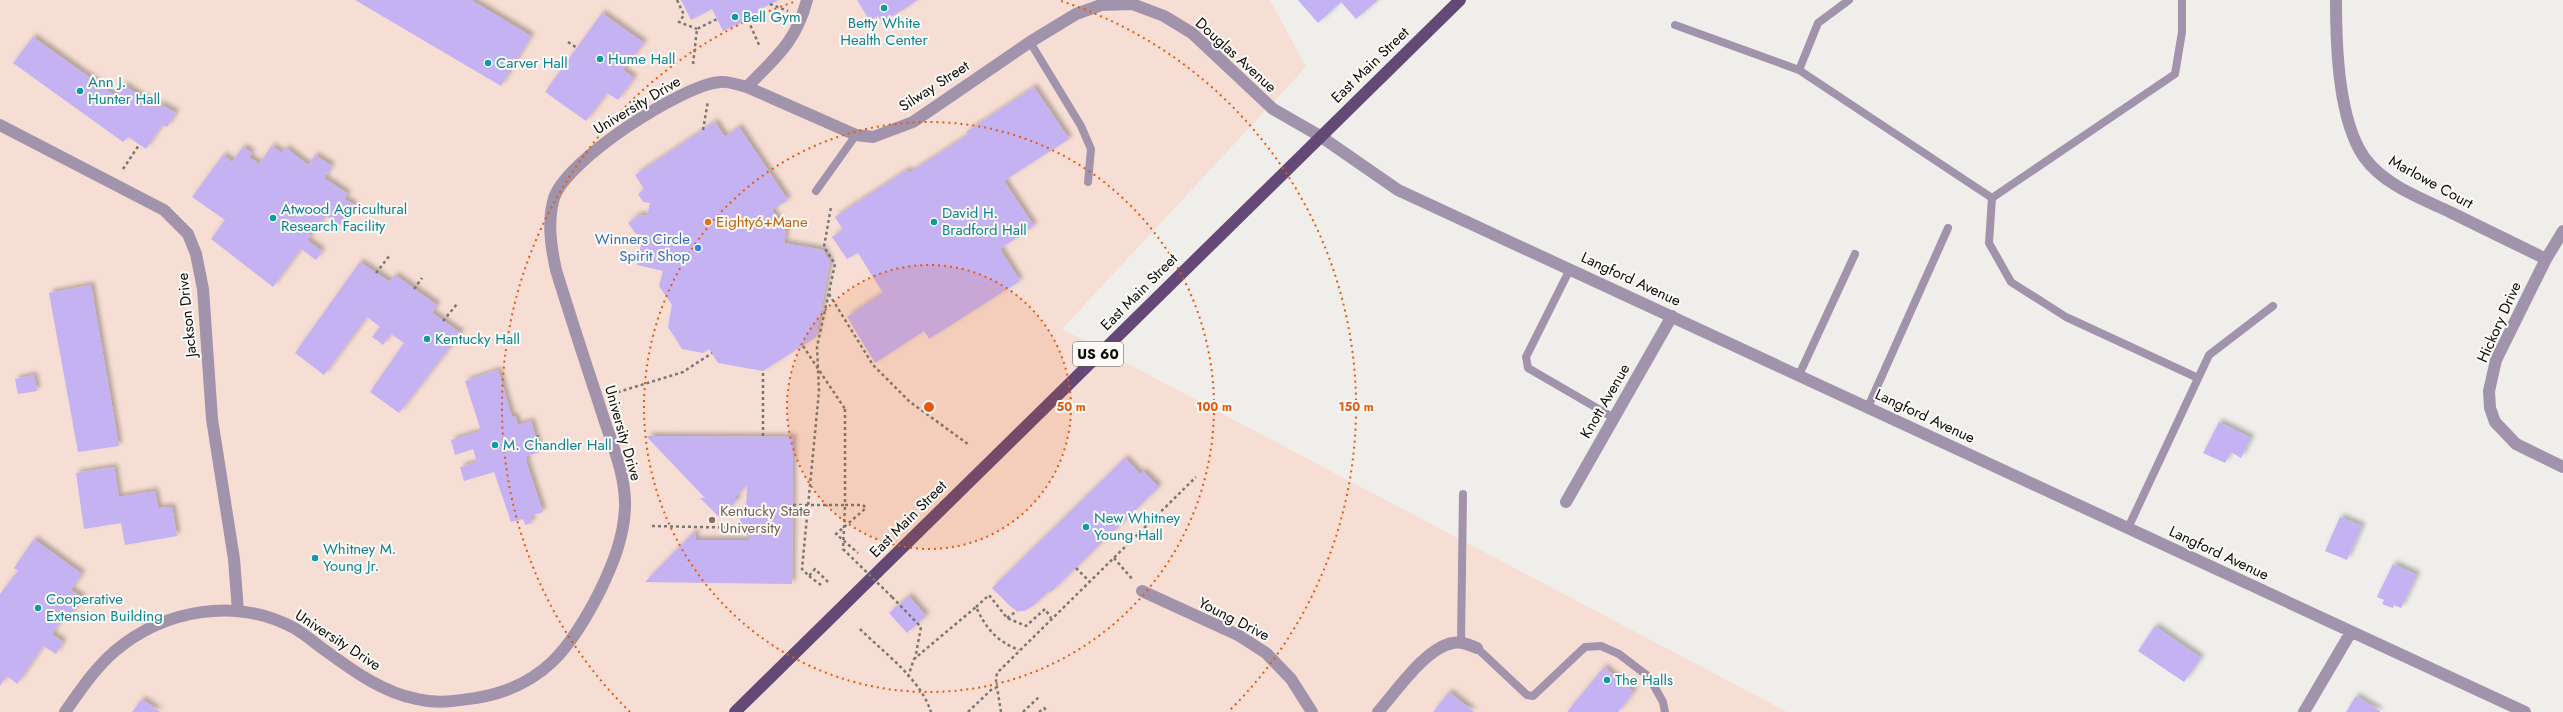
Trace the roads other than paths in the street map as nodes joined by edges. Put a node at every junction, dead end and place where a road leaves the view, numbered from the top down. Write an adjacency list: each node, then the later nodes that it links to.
1 (807, 0): 10 (street)
2 (1460, 0): 13 (main road, East Main Street / US 60)
3 (1849, 0): 9 (lane)
4 (2182, 0): 16 (lane)
5 (2336, 0): 20 (street, Marlowe Court)
6 (1133, 2): 8 (street, Silway Street); 13 (street, Douglas Avenue)
7 (1675, 25): 9 (lane)
8 (1030, 42): 12 (street, Silway Street); 14 (lane)
9 (1799, 70): 16 (lane)
10 (747, 87): 12 (street, Silway Street); 33 (street, University Drive)
11 (0, 125): 33 (street, Jackson Drive)
12 (856, 135): 15 (lane)
13 (1320, 136): 21 (street, Langford Avenue); 37 (main road, East Main Street / US 60)
14 (1088, 182)
15 (816, 191)
16 (1992, 198): 25 (lane)
17 (1948, 228): 26 (lane)
18 (2563, 230): 20 (street, Hickory Drive)
19 (1854, 254): 24 (lane)
20 (2546, 259): 28 (street, Hickory Drive)
21 (1570, 269): 23 (street, Langford Avenue); 27 (lane)
22 (2273, 306): 25 (lane)
23 (1672, 316): 24 (street, Langford Avenue); 27 (street, Knott Avenue)
24 (1799, 375): 26 (street, Langford Avenue)
25 (2198, 378): 31 (lane)
26 (1868, 407): 31 (street, Langford Avenue)
27 (1614, 418): 30 (street, Knott Avenue)
28 (2563, 466)
29 (1463, 494): 35 (lane)
30 (1566, 502)
31 (2128, 528): 34 (street, Langford Avenue)
32 (1142, 590): 39 (street, Young Drive)
33 (238, 611): 38 (street, University Drive)
34 (2351, 632): 42 (street); 43 (street, Langford Avenue)
35 (1461, 643): 36 (street); 40 (street)
36 (1477, 648): 41 (lane)
37 (735, 711)
38 (65, 712)
39 (1312, 712)
40 (1378, 712)
41 (1665, 712)
42 (2304, 712)
43 (2525, 712)

